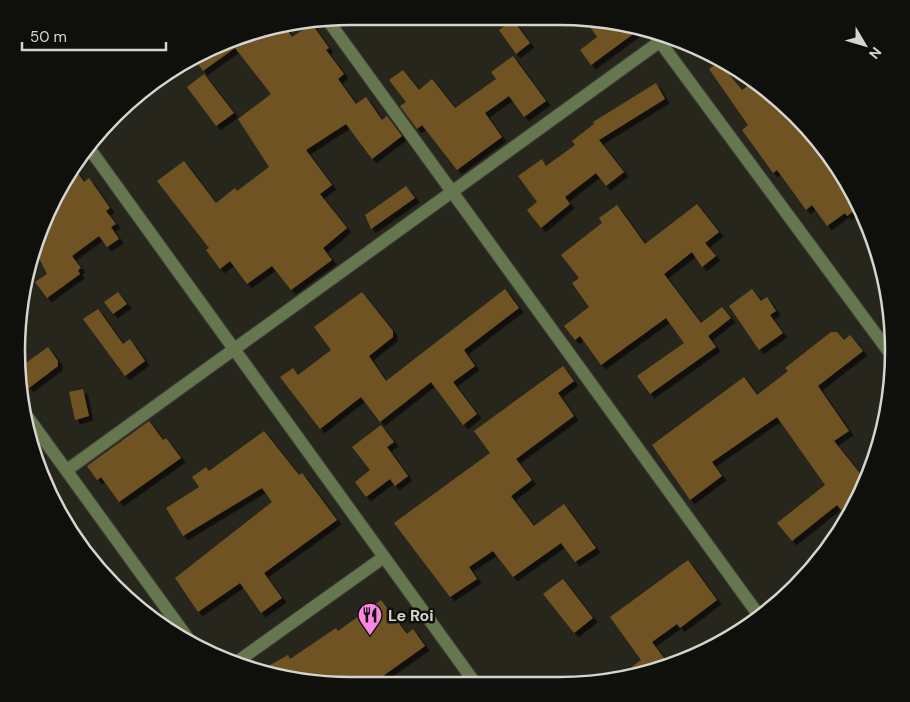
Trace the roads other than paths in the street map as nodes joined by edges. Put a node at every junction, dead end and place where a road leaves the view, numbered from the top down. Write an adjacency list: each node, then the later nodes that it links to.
1 (333, 26): 5 (street)
2 (661, 41): 5 (street)
3 (667, 43): 6 (street)
4 (92, 153): 7 (street)
5 (452, 192): 7 (street); 11 (street)
6 (885, 346)
7 (234, 349): 9 (street); 10 (street)
8 (33, 425): 9 (street)
9 (67, 470): 12 (street)
10 (384, 557): 13 (street); 14 (street)
11 (756, 611)
12 (181, 629)
13 (242, 658)
14 (471, 677)

